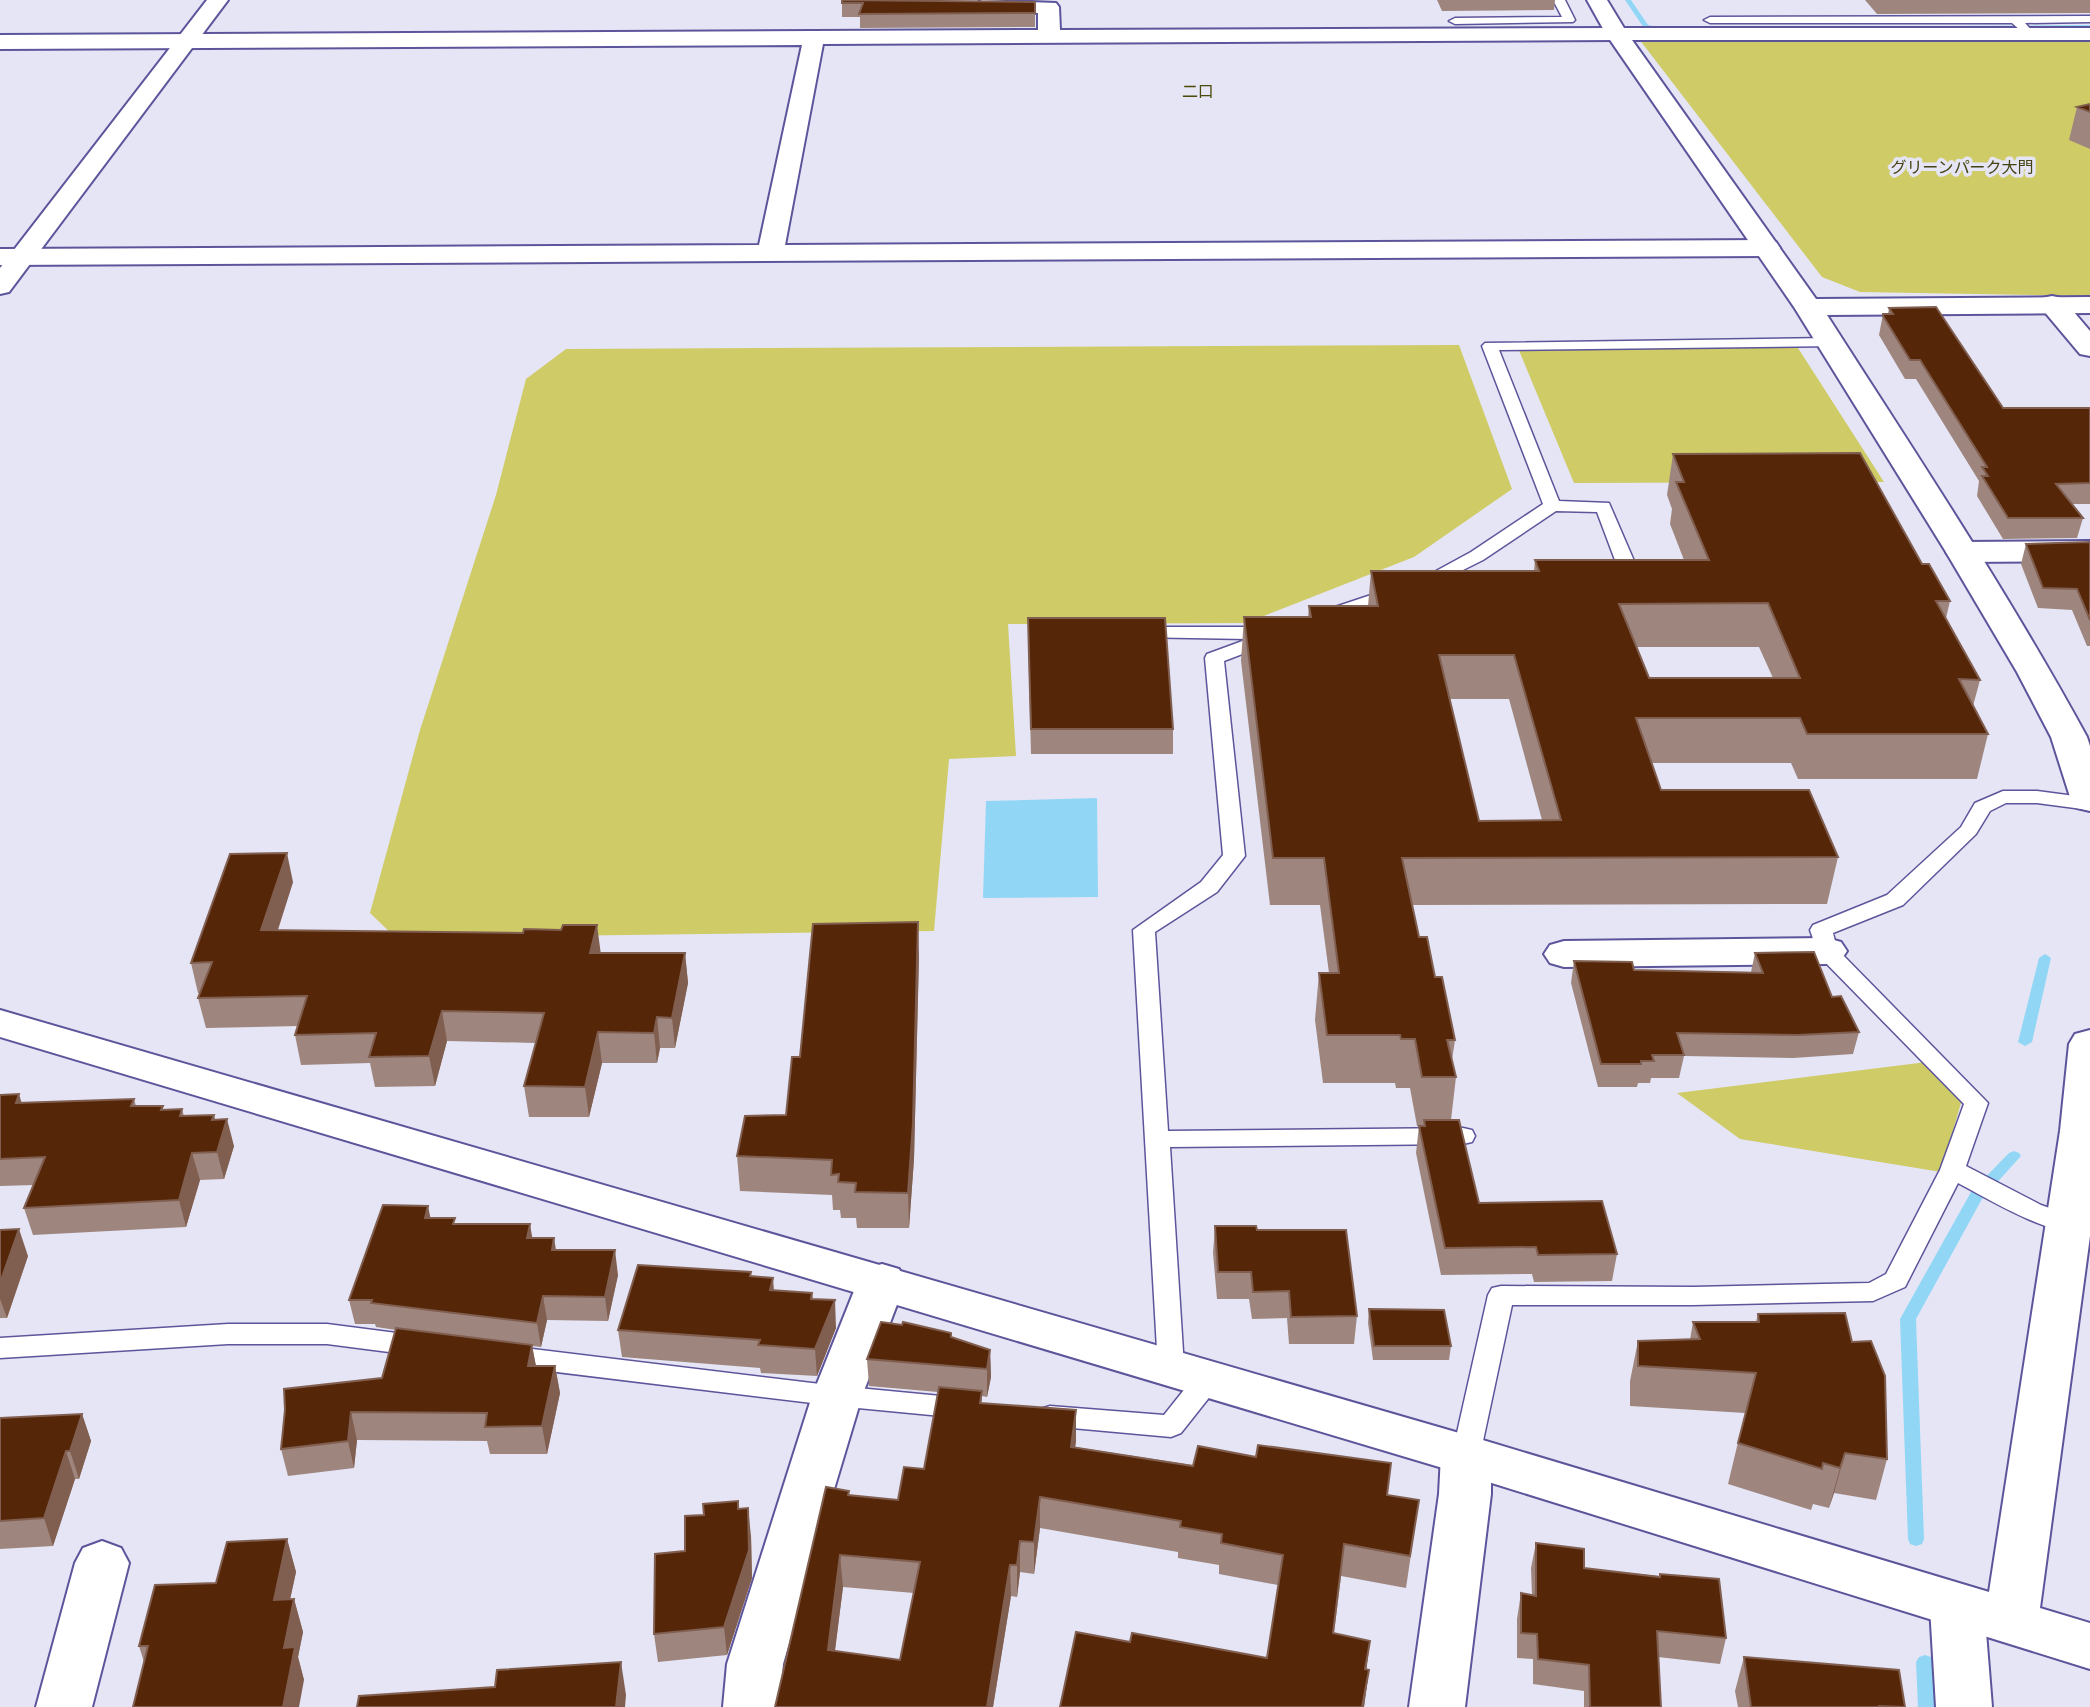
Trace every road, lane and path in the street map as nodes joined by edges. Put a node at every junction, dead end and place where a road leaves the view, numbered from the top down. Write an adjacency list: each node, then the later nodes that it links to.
1 (218, 0): 15 (street)
2 (1559, 0): 9 (lane)
3 (1597, 0): 11 (street)
4 (983, 3): 5 (street); 6 (street)
5 (1052, 3): 13 (street)
6 (956, 6)
7 (2090, 19): 10 (lane)
8 (1710, 20): 10 (lane)
9 (1455, 21)
10 (2022, 27): 11 (street); 12 (street)
11 (1617, 34): 13 (street); 17 (street)
12 (2090, 34)
13 (1049, 36): 14 (street)
14 (814, 37): 15 (street); 18 (street)
15 (184, 41): 16 (street); 19 (street)
16 (0, 42)
17 (1767, 248): 18 (street); 23 (street)
18 (770, 253): 19 (street)
19 (11, 257): 20 (street)
20 (0, 286)
21 (2052, 304): 22 (street); 23 (street); 25 (street)
22 (2090, 305)
23 (1808, 307): 24 (street)
24 (1831, 342): 26 (lane); 28 (street)
25 (2090, 348)
26 (1552, 506): 29 (lane); 31 (lane)
27 (2090, 551): 28 (street)
28 (1962, 552): 34 (street)
29 (1423, 583): 30 (lane); 32 (lane)
30 (1463, 583)
31 (1622, 584)
32 (1306, 624)
33 (1122, 633): 41 (lane)
34 (2090, 802): 35 (lane)
35 (1828, 951): 36 (street); 42 (lane)
36 (1564, 954)
37 (0, 1023): 44 (street)
38 (2090, 1044): 39 (street)
39 (2086, 1132): 43 (street)
40 (1463, 1136): 41 (lane)
41 (1157, 1139): 48 (lane)
42 (1952, 1170): 43 (lane); 52 (lane)
43 (2069, 1224): 55 (street)
44 (882, 1281): 48 (street); 49 (street)
45 (0, 1348): 46 (lane)
46 (451, 1349)
47 (479, 1353): 49 (lane)
48 (1190, 1373): 51 (lane); 52 (street)
49 (837, 1396): 50 (lane); 58 (street)
50 (990, 1410)
51 (1018, 1413)
52 (1466, 1455): 54 (street); 59 (street)
53 (102, 1563): 57 (street)
54 (1957, 1607): 55 (street); 60 (street)
55 (2011, 1623): 56 (street)
56 (2090, 1646)
57 (64, 1707)
58 (751, 1707)
59 (1437, 1707)
60 (1964, 1707)

